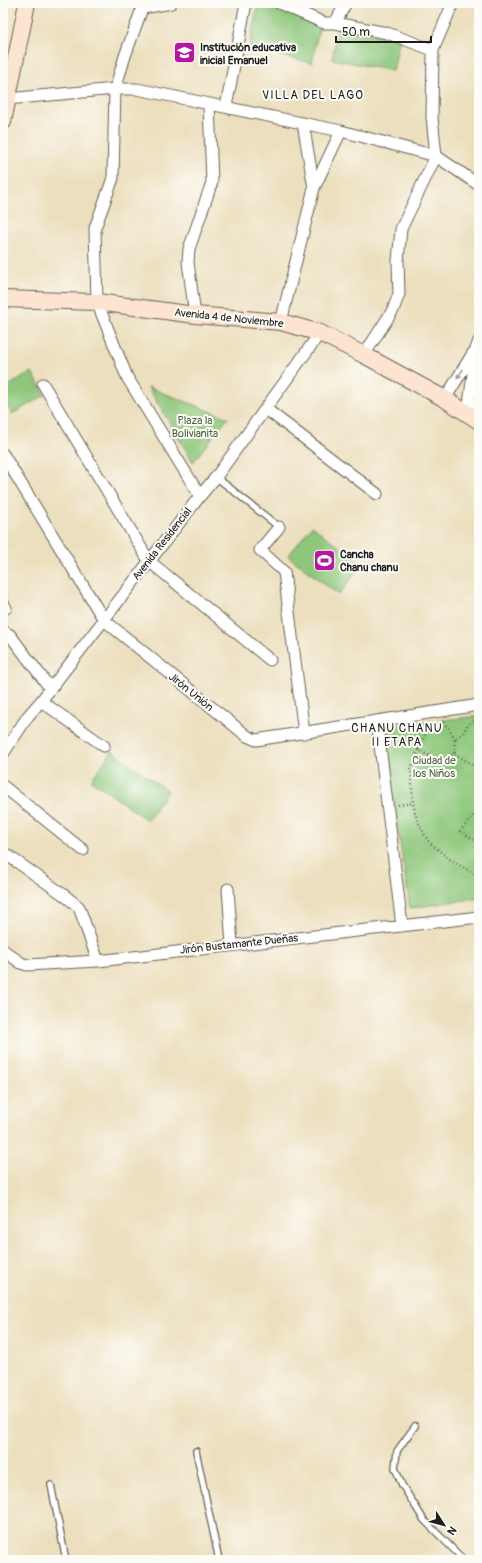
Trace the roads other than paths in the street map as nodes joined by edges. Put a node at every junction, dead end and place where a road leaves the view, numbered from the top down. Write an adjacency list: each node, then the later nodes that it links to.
1 (27, 3): 11 (street)
2 (171, 3): 7 (street)
3 (246, 3): 13 (street)
4 (279, 3): 8 (street)
5 (346, 3): 8 (street)
6 (453, 3): 9 (street)
7 (143, 6): 10 (street)
8 (335, 23): 9 (street)
9 (433, 50): 17 (street)
10 (115, 89): 11 (street); 12 (street); 21 (street)
11 (7, 99): 14 (street)
12 (209, 104): 13 (street); 22 (street)
13 (226, 107): 15 (street)
14 (3, 122)
15 (303, 123): 16 (street); 19 (street)
16 (341, 131): 17 (street); 19 (street)
17 (436, 156): 18 (street); 26 (street)
18 (479, 185)
19 (314, 188): 23 (street)
20 (3, 299): 21 (street, Avenida 4 de Noviembre)
21 (97, 302): 22 (street, Avenida 4 de Noviembre); 34 (street)
22 (195, 315): 23 (street, Avenida 4 de Noviembre)
23 (281, 322): 24 (street, Avenida 4 de Noviembre)
24 (320, 333): 26 (street, Avenida 4 de Noviembre); 29 (street, Avenida Residencial)
25 (477, 345): 28 (street, one-way to 28); 30 (street)
26 (364, 355): 28 (street, Avenida 4 de Noviembre)
27 (43, 384): 36 (street)
28 (445, 398): 30 (street, Avenida 4 de Noviembre)
29 (266, 409): 32 (street, Avenida Residencial); 33 (street)
30 (473, 417)
31 (3, 454): 37 (street, Jirón Unión)
32 (216, 477): 34 (street, Avenida Residencial); 35 (lane)
33 (377, 494)
34 (200, 496): 36 (street, Avenida Residencial)
35 (279, 527): 44 (street)
36 (149, 561): 37 (street, Avenida Residencial); 39 (street)
37 (104, 620): 40 (street, Avenida Residencial); 44 (street, Jirón Unión)
38 (3, 631): 40 (street)
39 (270, 660)
40 (50, 688): 41 (street, Avenida Residencial)
41 (41, 701): 45 (street); 46 (street, Avenida Residencial)
42 (479, 705): 43 (street, Jirón Unión)
43 (377, 721): 44 (street, Jirón Unión); 52 (street)
44 (304, 733)
45 (104, 746)
46 (3, 754)
47 (3, 786): 48 (street)
48 (83, 850)
49 (3, 852): 55 (street)
50 (228, 889): 53 (street)
51 (479, 918): 52 (street, Jirón Bustamante Dueñas)
52 (402, 926): 53 (street, Jirón Bustamante Dueñas)
53 (232, 945): 55 (street, Jirón Bustamante Dueñas)
54 (3, 950): 55 (street, Jirón Bustamante Dueñas)
55 (98, 960)
56 (415, 1426): 61 (lane)
57 (196, 1451): 60 (lane)
58 (51, 1485): 59 (lane)
59 (66, 1560)
60 (219, 1560)
61 (464, 1560)

